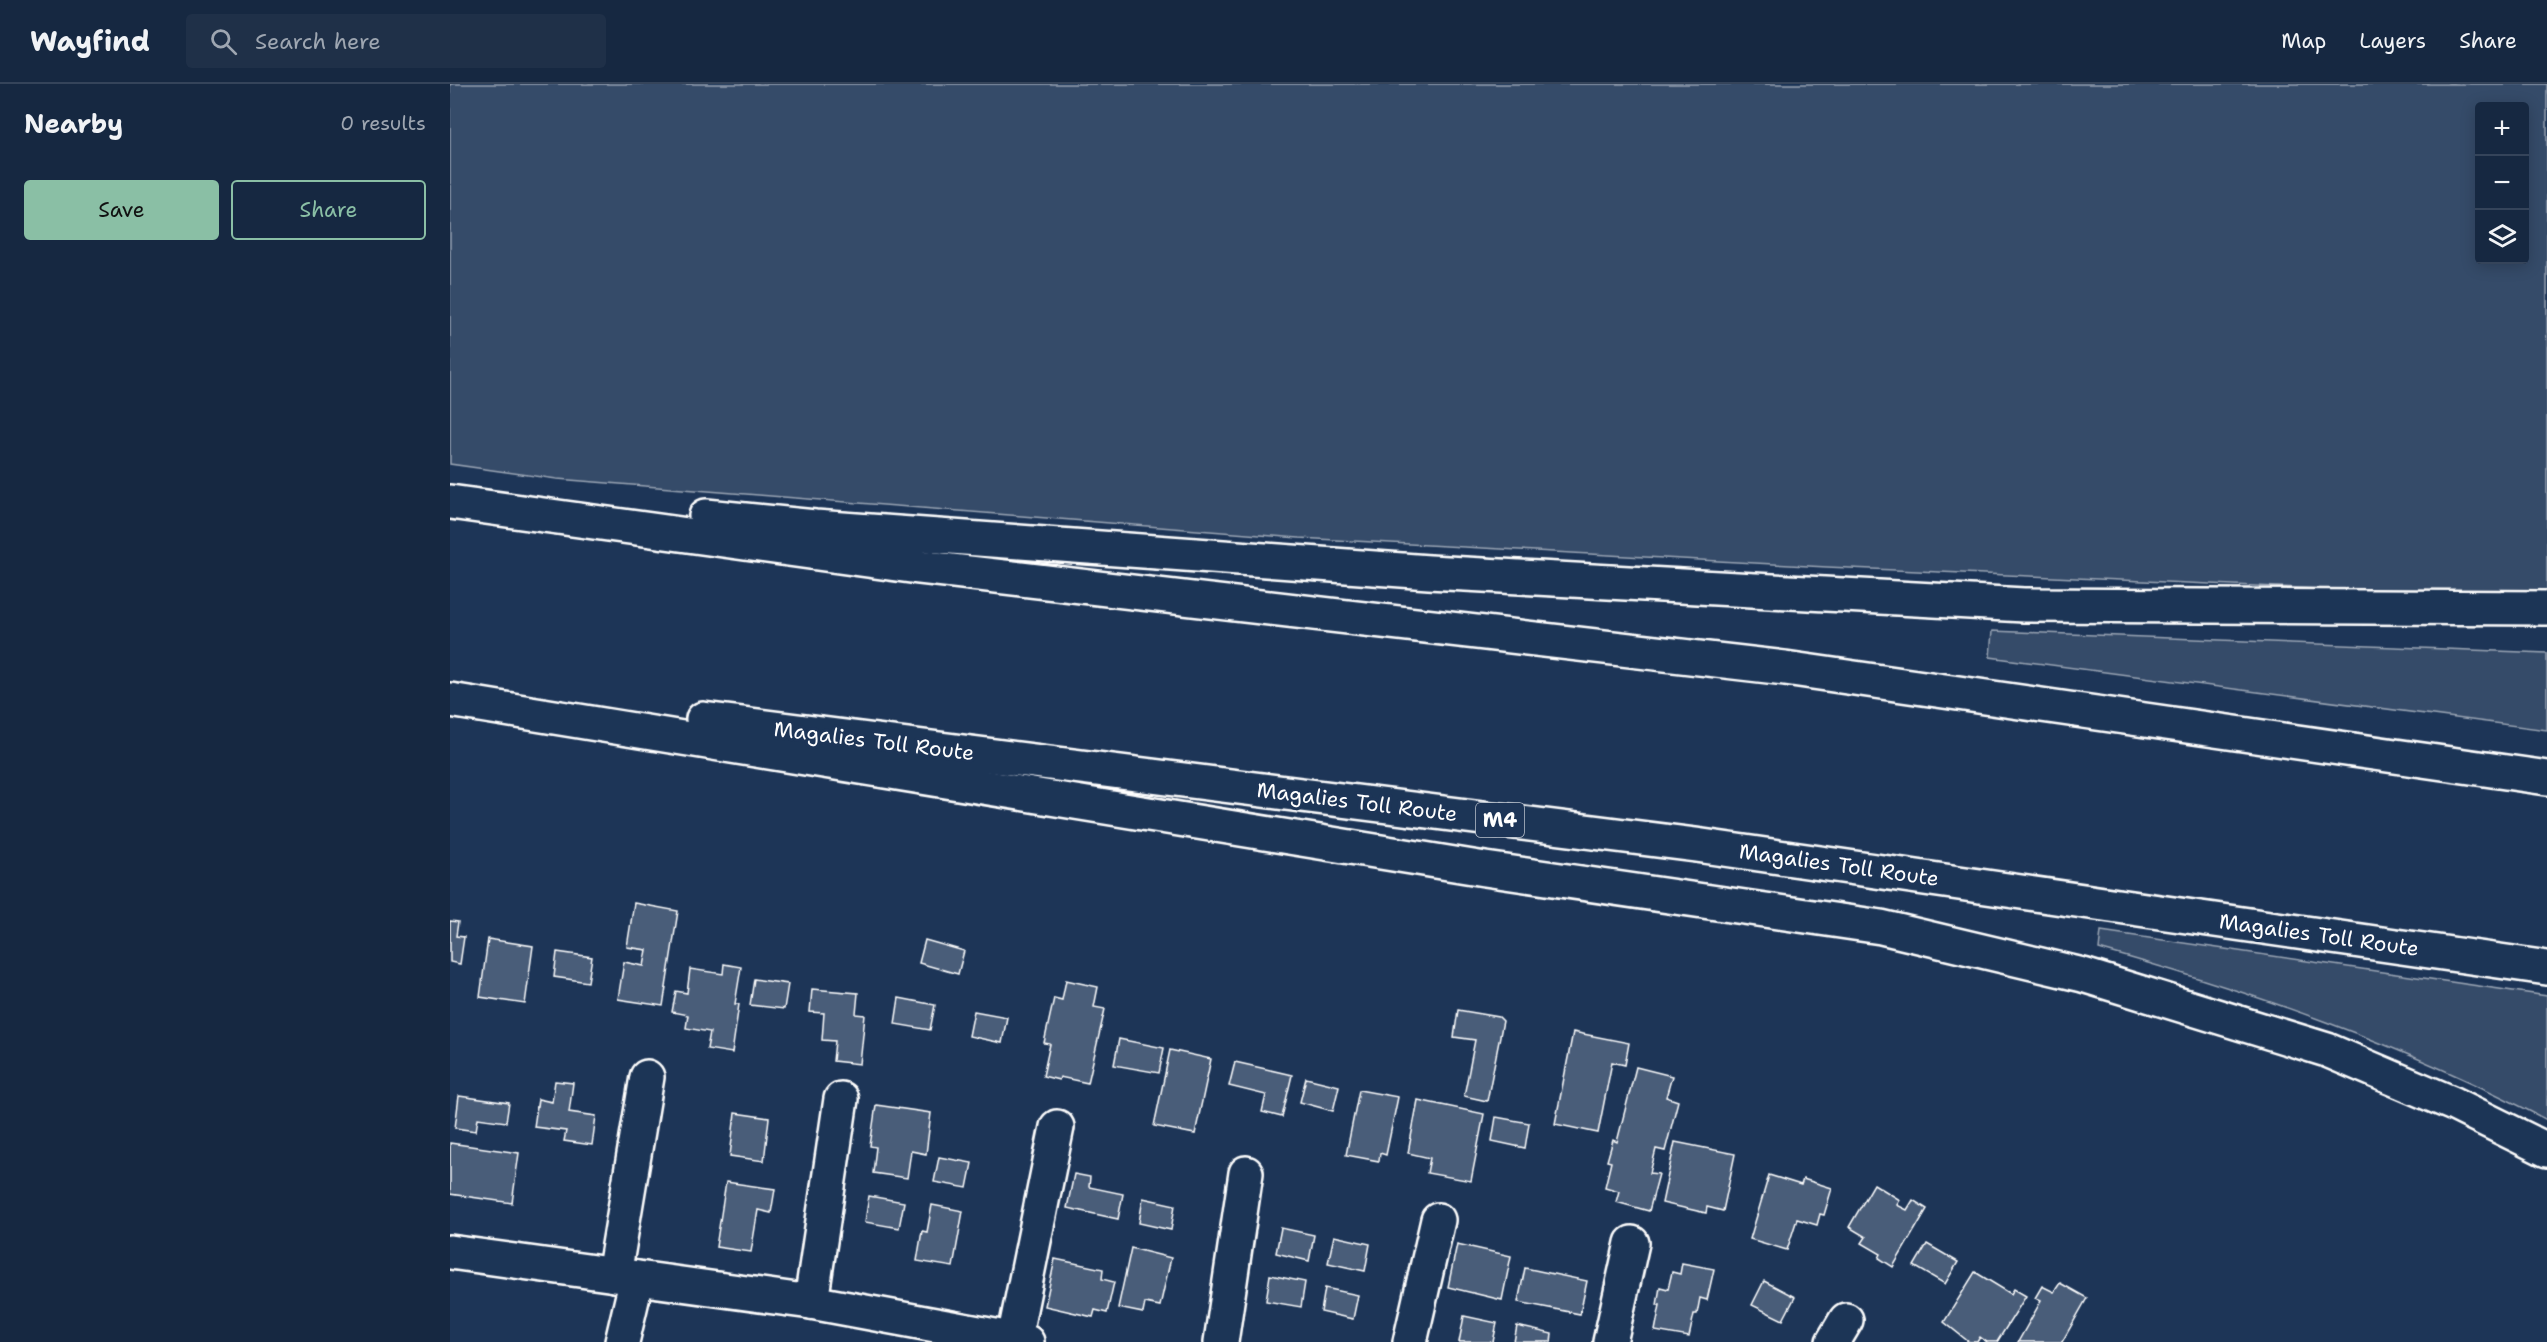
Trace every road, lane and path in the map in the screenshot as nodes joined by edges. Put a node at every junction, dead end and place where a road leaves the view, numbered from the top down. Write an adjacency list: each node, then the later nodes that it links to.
1 (450, 490): 3 (main road)
2 (450, 502): 6 (main road)
3 (2547, 609)
4 (450, 687): 7 (main road, Magalies Toll Route / M4)
5 (450, 700): 11 (main road)
6 (2547, 778)
7 (2547, 968)
8 (647, 1077): 16 (main road)
9 (841, 1099): 17 (main road)
10 (1056, 1127): 19 (main road)
11 (2547, 1150)
12 (1246, 1173): 21 (main road)
13 (1438, 1220): 22 (main road)
14 (1632, 1243): 23 (main road)
15 (450, 1252): 16 (main road)
16 (625, 1276): 17 (main road); 20 (main road)
17 (811, 1302): 18 (main road)
18 (918, 1331): 19 (main road)
19 (1020, 1341)
20 (622, 1342)
21 (1221, 1342)
22 (1410, 1342)
23 (1610, 1342)

